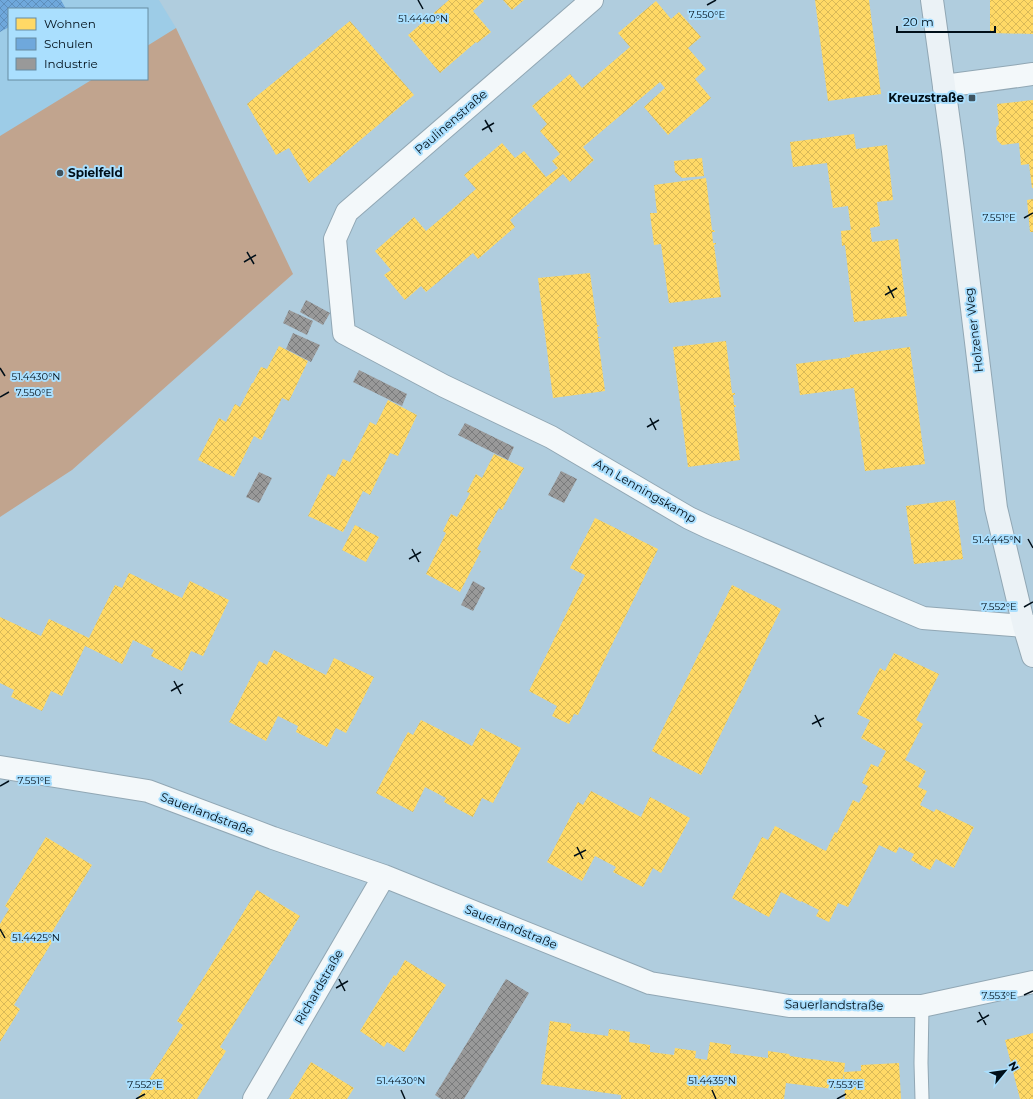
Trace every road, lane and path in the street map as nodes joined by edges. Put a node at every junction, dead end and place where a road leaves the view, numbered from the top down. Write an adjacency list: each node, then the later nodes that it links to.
1 (592, 0): 5 (street, Paulinenstraße)
2 (932, 0): 4 (main road, Holzener Weg)
3 (1033, 74): 4 (street)
4 (944, 86): 6 (main road, Holzener Weg)
5 (337, 257): 6 (street, Am Lenningskamp)
6 (1028, 626): 7 (main road, Holzener Weg)
7 (1033, 656)
8 (0, 767): 9 (street, Sauerlandstraße)
9 (384, 876): 11 (street, Sauerlandstraße); 12 (street, Richardstraße)
10 (1033, 982): 11 (street, Sauerlandstraße)
11 (922, 1006): 13 (lane)
12 (254, 1099)
13 (922, 1099)

